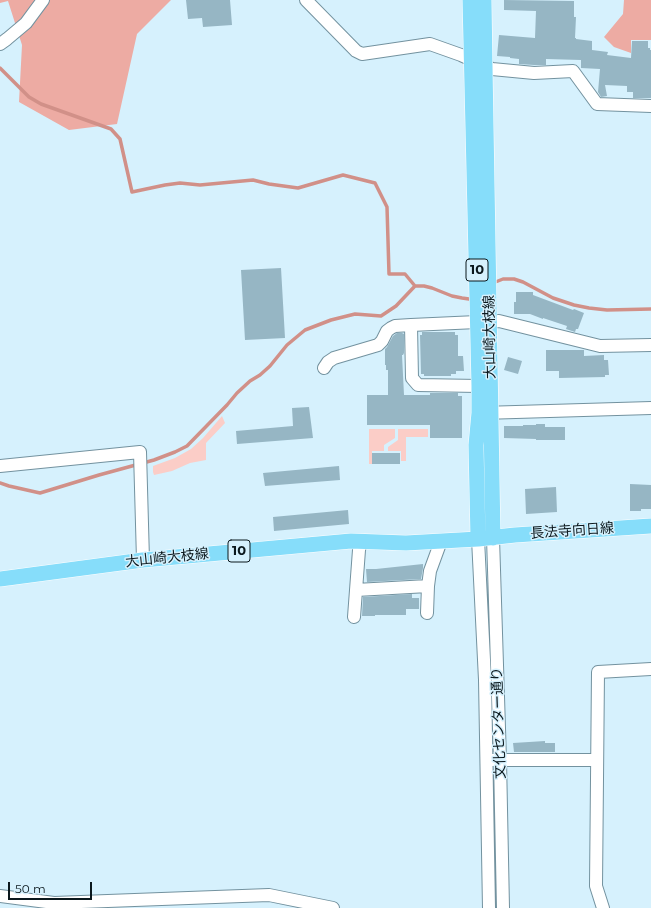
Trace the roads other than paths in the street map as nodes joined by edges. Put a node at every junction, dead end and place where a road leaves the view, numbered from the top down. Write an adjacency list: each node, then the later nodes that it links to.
1 (43, 0): 5 (street)
2 (306, 0): 6 (street)
3 (470, 0): 6 (main road, 大山崎大枝線 / 10)
4 (484, 0): 6 (main road, 大山崎大枝線 / 10)
5 (0, 44)
6 (478, 63): 7 (street); 8 (main road, 大山崎大枝線 / 10)
7 (651, 106)
8 (484, 322): 9 (street); 10 (street); 12 (main road, 大山崎大枝線 / 10); 14 (main road, 大山崎大枝線 / 10)
9 (410, 325): 11 (street); 12 (street)
10 (651, 345)
11 (324, 368)
12 (479, 386): 14 (main road, 大山崎大枝線 / 10)
13 (651, 408): 14 (street)
14 (485, 413): 17 (main road, 大山崎大枝線 / 10); 18 (main road, 大山崎大枝線 / 10)
15 (0, 466): 21 (street)
16 (651, 526): 17 (main road, 長法寺向日線)
17 (493, 538): 18 (main road, 大山崎大枝線 / 10); 29 (street, 文化センター通り)
18 (478, 539): 20 (main road, 大山崎大枝線 / 10); 28 (street, 文化センター通り)
19 (361, 541): 20 (main road, 大山崎大枝線 / 10); 21 (main road, 大山崎大枝線 / 10); 24 (street)
20 (440, 541): 23 (street)
21 (143, 560): 22 (main road, 大山崎大枝線 / 10)
22 (0, 579)
23 (428, 586): 24 (street); 25 (street)
24 (356, 590): 26 (street)
25 (427, 613)
26 (354, 616)
27 (651, 669): 30 (street)
28 (486, 760): 29 (street); 35 (street, 文化センター通り)
29 (500, 760): 30 (street); 36 (street, 文化センター通り)
30 (597, 760): 37 (street)
31 (0, 896): 33 (street)
32 (238, 902): 33 (street); 34 (street)
33 (118, 904)
34 (333, 908)
35 (489, 908)
36 (503, 908)
37 (603, 908)

